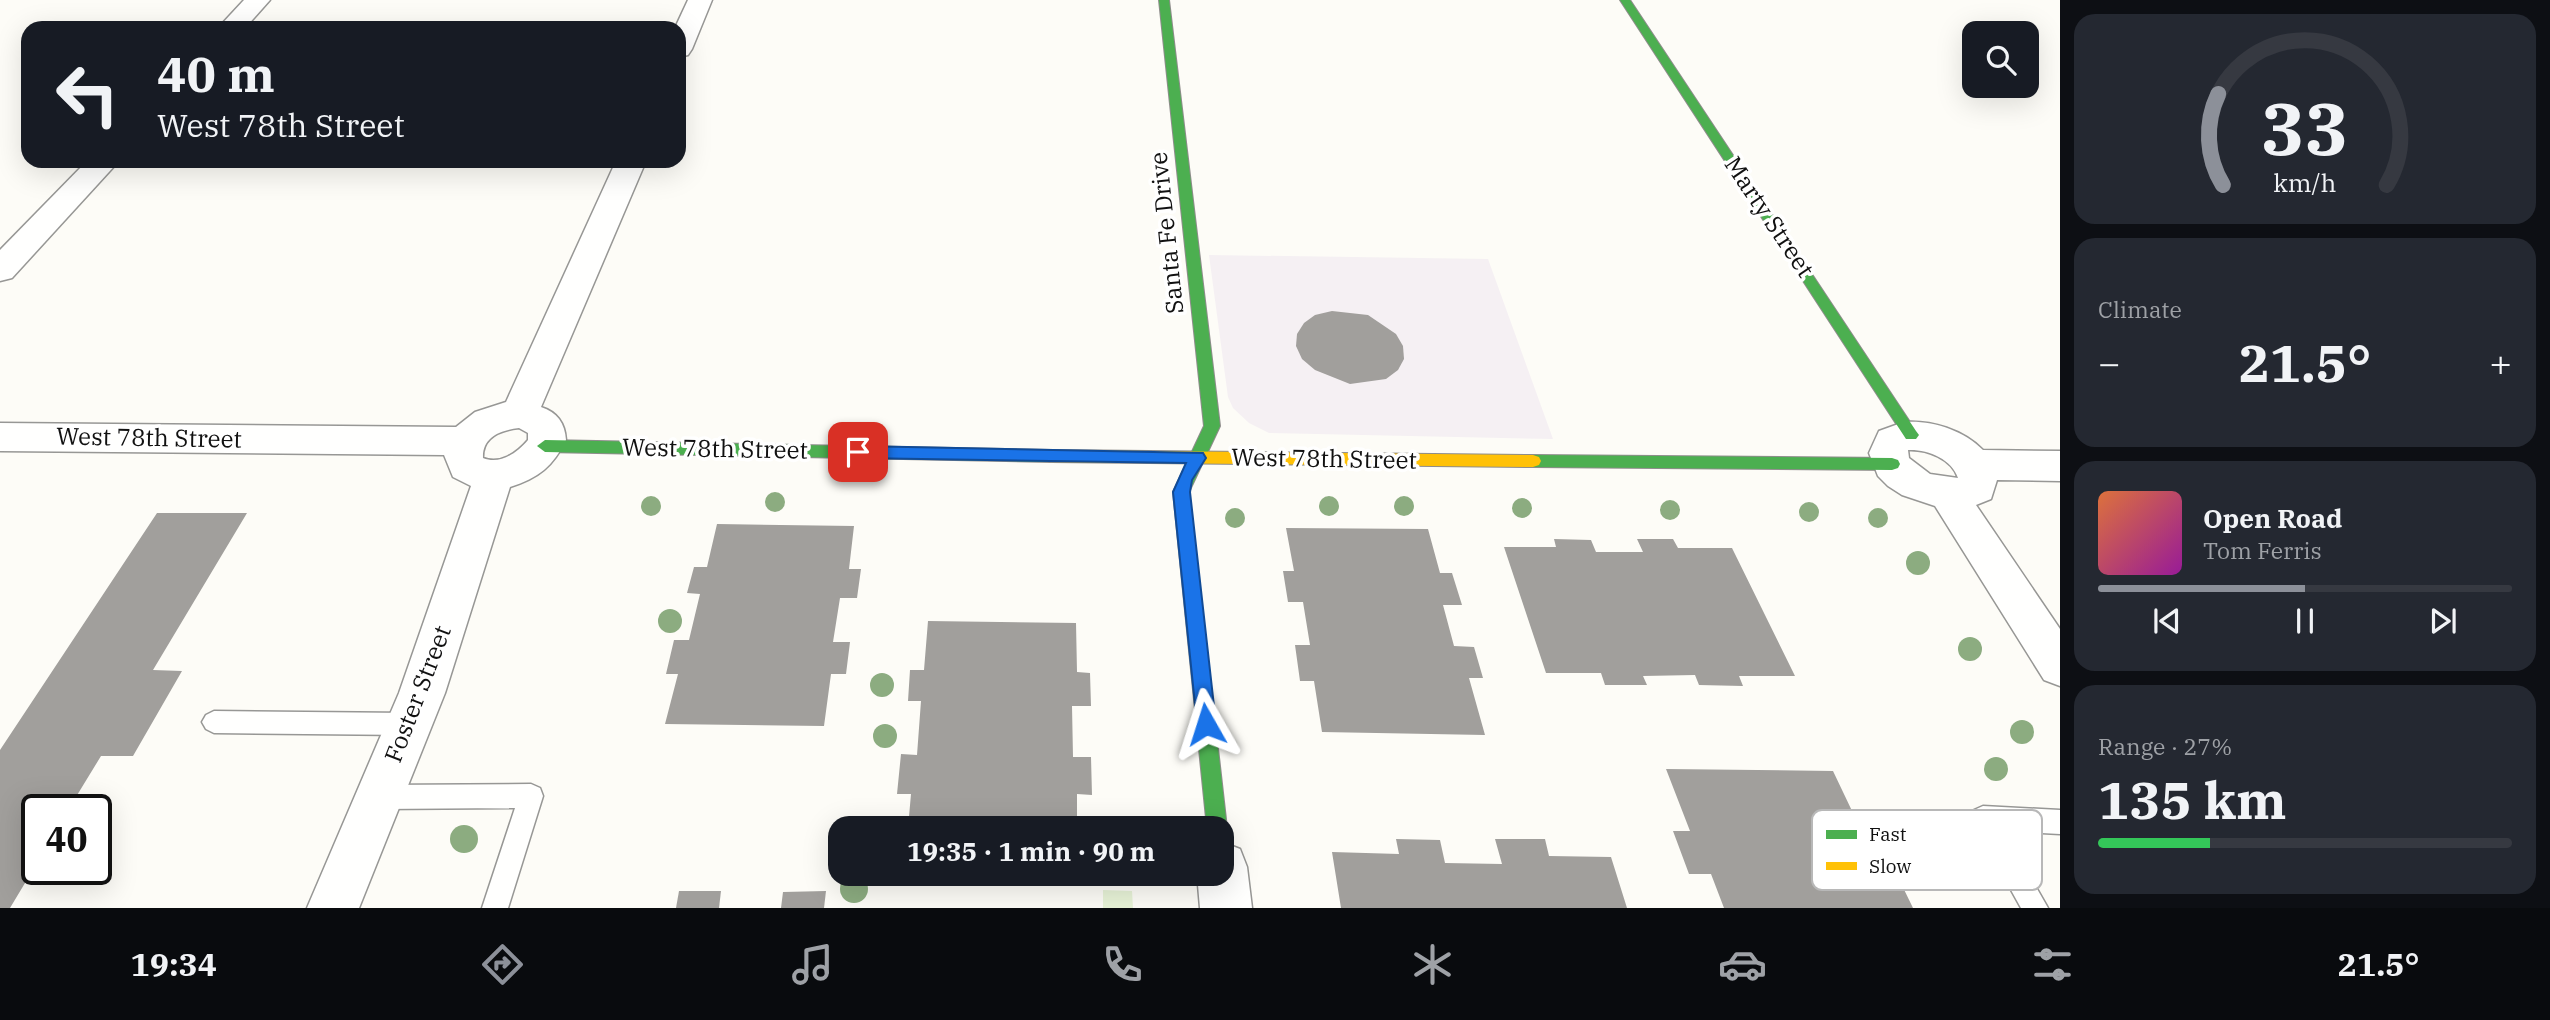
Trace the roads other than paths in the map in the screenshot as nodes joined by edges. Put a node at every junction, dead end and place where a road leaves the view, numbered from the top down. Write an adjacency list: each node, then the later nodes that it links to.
1 (258, 0): 5 (street)
2 (700, 0): 6 (street)
3 (1164, 0): 15 (street, Santa Fe Drive)
4 (1625, 0): 14 (street, Marty Street)
5 (238, 21)
6 (686, 33)
7 (97, 168): 9 (street)
8 (628, 168): 10 (street)
9 (0, 270)
10 (519, 414): 12 (street); 13 (street)
11 (0, 437): 12 (street, West 78th Street)
12 (466, 441): 17 (street)
13 (545, 446): 15 (street, West 78th Street); 17 (street)
14 (1901, 449): 15 (street, West 78th Street); 18 (street); 18 (street)
15 (1198, 458): 23 (street, Santa Fe Drive)
16 (2060, 466): 18 (street)
17 (494, 476): 21 (street, Foster Street)
18 (1961, 480): 19 (street)
19 (2060, 666)
20 (214, 722): 21 (lane)
21 (409, 724): 22 (street, Foster Street)
22 (378, 797): 28 (street, Foster Street); 29 (lane)
23 (1216, 816)
24 (2042, 821): 25 (lane)
25 (2060, 822)
26 (1224, 886): 30 (street)
27 (2025, 890): 31 (lane)
28 (333, 908)
29 (495, 908)
30 (1226, 908)
31 (2035, 908)

